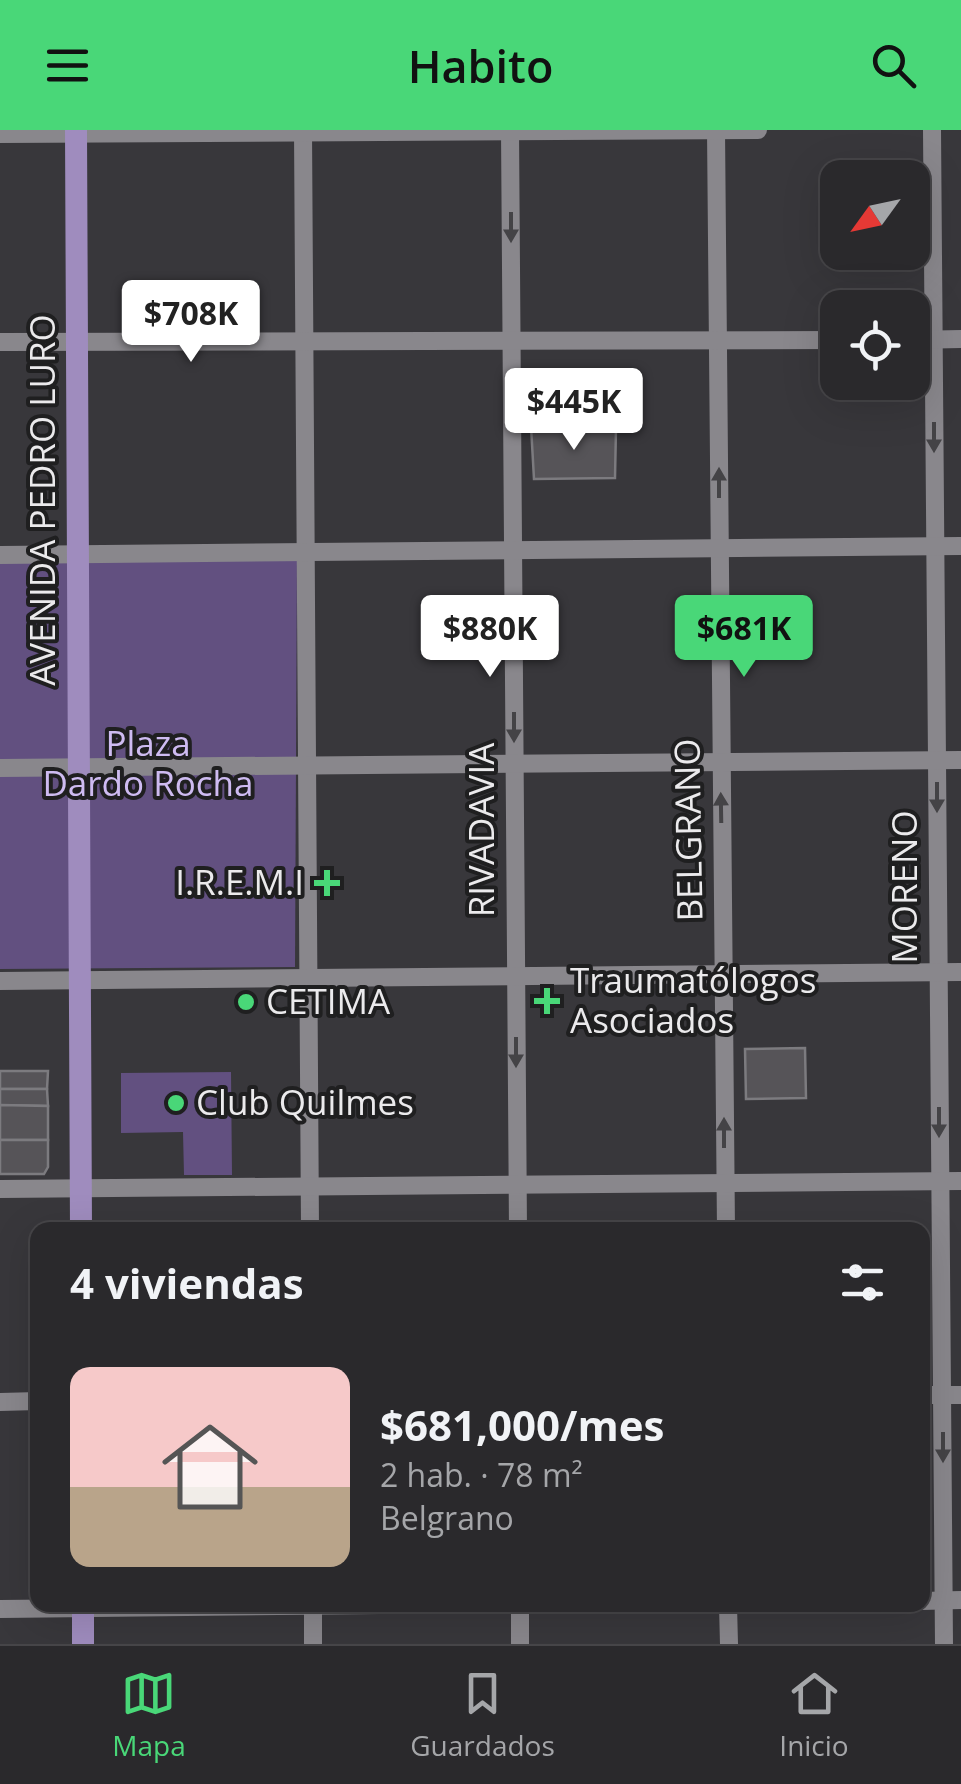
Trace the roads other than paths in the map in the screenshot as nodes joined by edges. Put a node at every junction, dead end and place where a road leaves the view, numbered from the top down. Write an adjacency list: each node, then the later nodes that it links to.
1 (716, 130): 2 (street); 4 (street); 13 (street, BELGRANO)
2 (758, 130)
3 (932, 130): 11 (street, MORENO)
4 (510, 131): 6 (street); 9 (street, RIVADAVIA, one-way to 9)
5 (76, 132): 6 (street); 7 (street); 15 (main road, AVENIDA PEDRO LURO)
6 (304, 132): 12 (street)
7 (0, 134)
8 (961, 339): 11 (street)
9 (512, 340): 12 (street); 13 (street); 19 (street, RIVADAVIA)
10 (820, 340): 13 (street)
11 (933, 340): 16 (street, MORENO, one-way to 16)
12 (305, 341): 15 (street); 20 (street)
13 (720, 341): 18 (street, BELGRANO, one-way to 13)
14 (0, 342): 15 (street)
15 (77, 342): 21 (main road, AVENIDA PEDRO LURO)
16 (935, 546): 17 (street); 18 (street); 23 (street, MORENO)
17 (961, 546)
18 (719, 548): 19 (street); 25 (street, BELGRANO)
19 (513, 551): 20 (street); 26 (street, RIVADAVIA, one-way to 26)
20 (306, 553): 21 (street); 27 (street)
21 (78, 554): 22 (street); 29 (main road, AVENIDA PEDRO LURO)
22 (0, 555)
23 (936, 760): 24 (street); 25 (street); 30 (street, MORENO, one-way to 30)
24 (961, 760)
25 (721, 763): 26 (street); 32 (street, BELGRANO, one-way to 25)
26 (514, 764): 27 (street); 33 (street, RIVADAVIA)
27 (308, 766): 29 (street); 35 (street)
28 (0, 768): 29 (street)
29 (79, 768): 34 (main road, AVENIDA PEDRO LURO)
30 (938, 972): 31 (street); 32 (street); 37 (street, MORENO, one-way to 37)
31 (961, 972)
32 (723, 975): 33 (street); 39 (street, BELGRANO, one-way to 32)
33 (516, 977): 35 (street); 40 (street, RIVADAVIA, one-way to 40)
34 (80, 980): 35 (street); 36 (street); 43 (main road, AVENIDA PEDRO LURO)
35 (309, 980): 41 (street)
36 (0, 981)
37 (939, 1181): 38 (street); 39 (street); 48 (street, MORENO)
38 (961, 1181)
39 (724, 1182): 40 (street); 47 (street, BELGRANO)
40 (517, 1184): 41 (street); 46 (street, RIVADAVIA)
41 (310, 1186): 43 (street); 45 (street)
42 (0, 1188): 43 (street)
43 (81, 1190): 44 (main road, AVENIDA PEDRO LURO)
44 (81, 1222)
45 (310, 1222)
46 (518, 1222)
47 (726, 1222)
48 (952, 1395): 51 (street, MORENO, one-way to 51)
49 (0, 1402): 50 (street)
50 (30, 1402)
51 (952, 1600): 62 (street, MORENO)
52 (30, 1608): 53 (street)
53 (0, 1609)
54 (83, 1612): 58 (main road)
55 (313, 1612): 59 (street)
56 (520, 1612): 60 (street)
57 (728, 1612): 61 (street)
58 (83, 1644)
59 (313, 1644)
60 (520, 1644)
61 (728, 1644)
62 (944, 1644)

